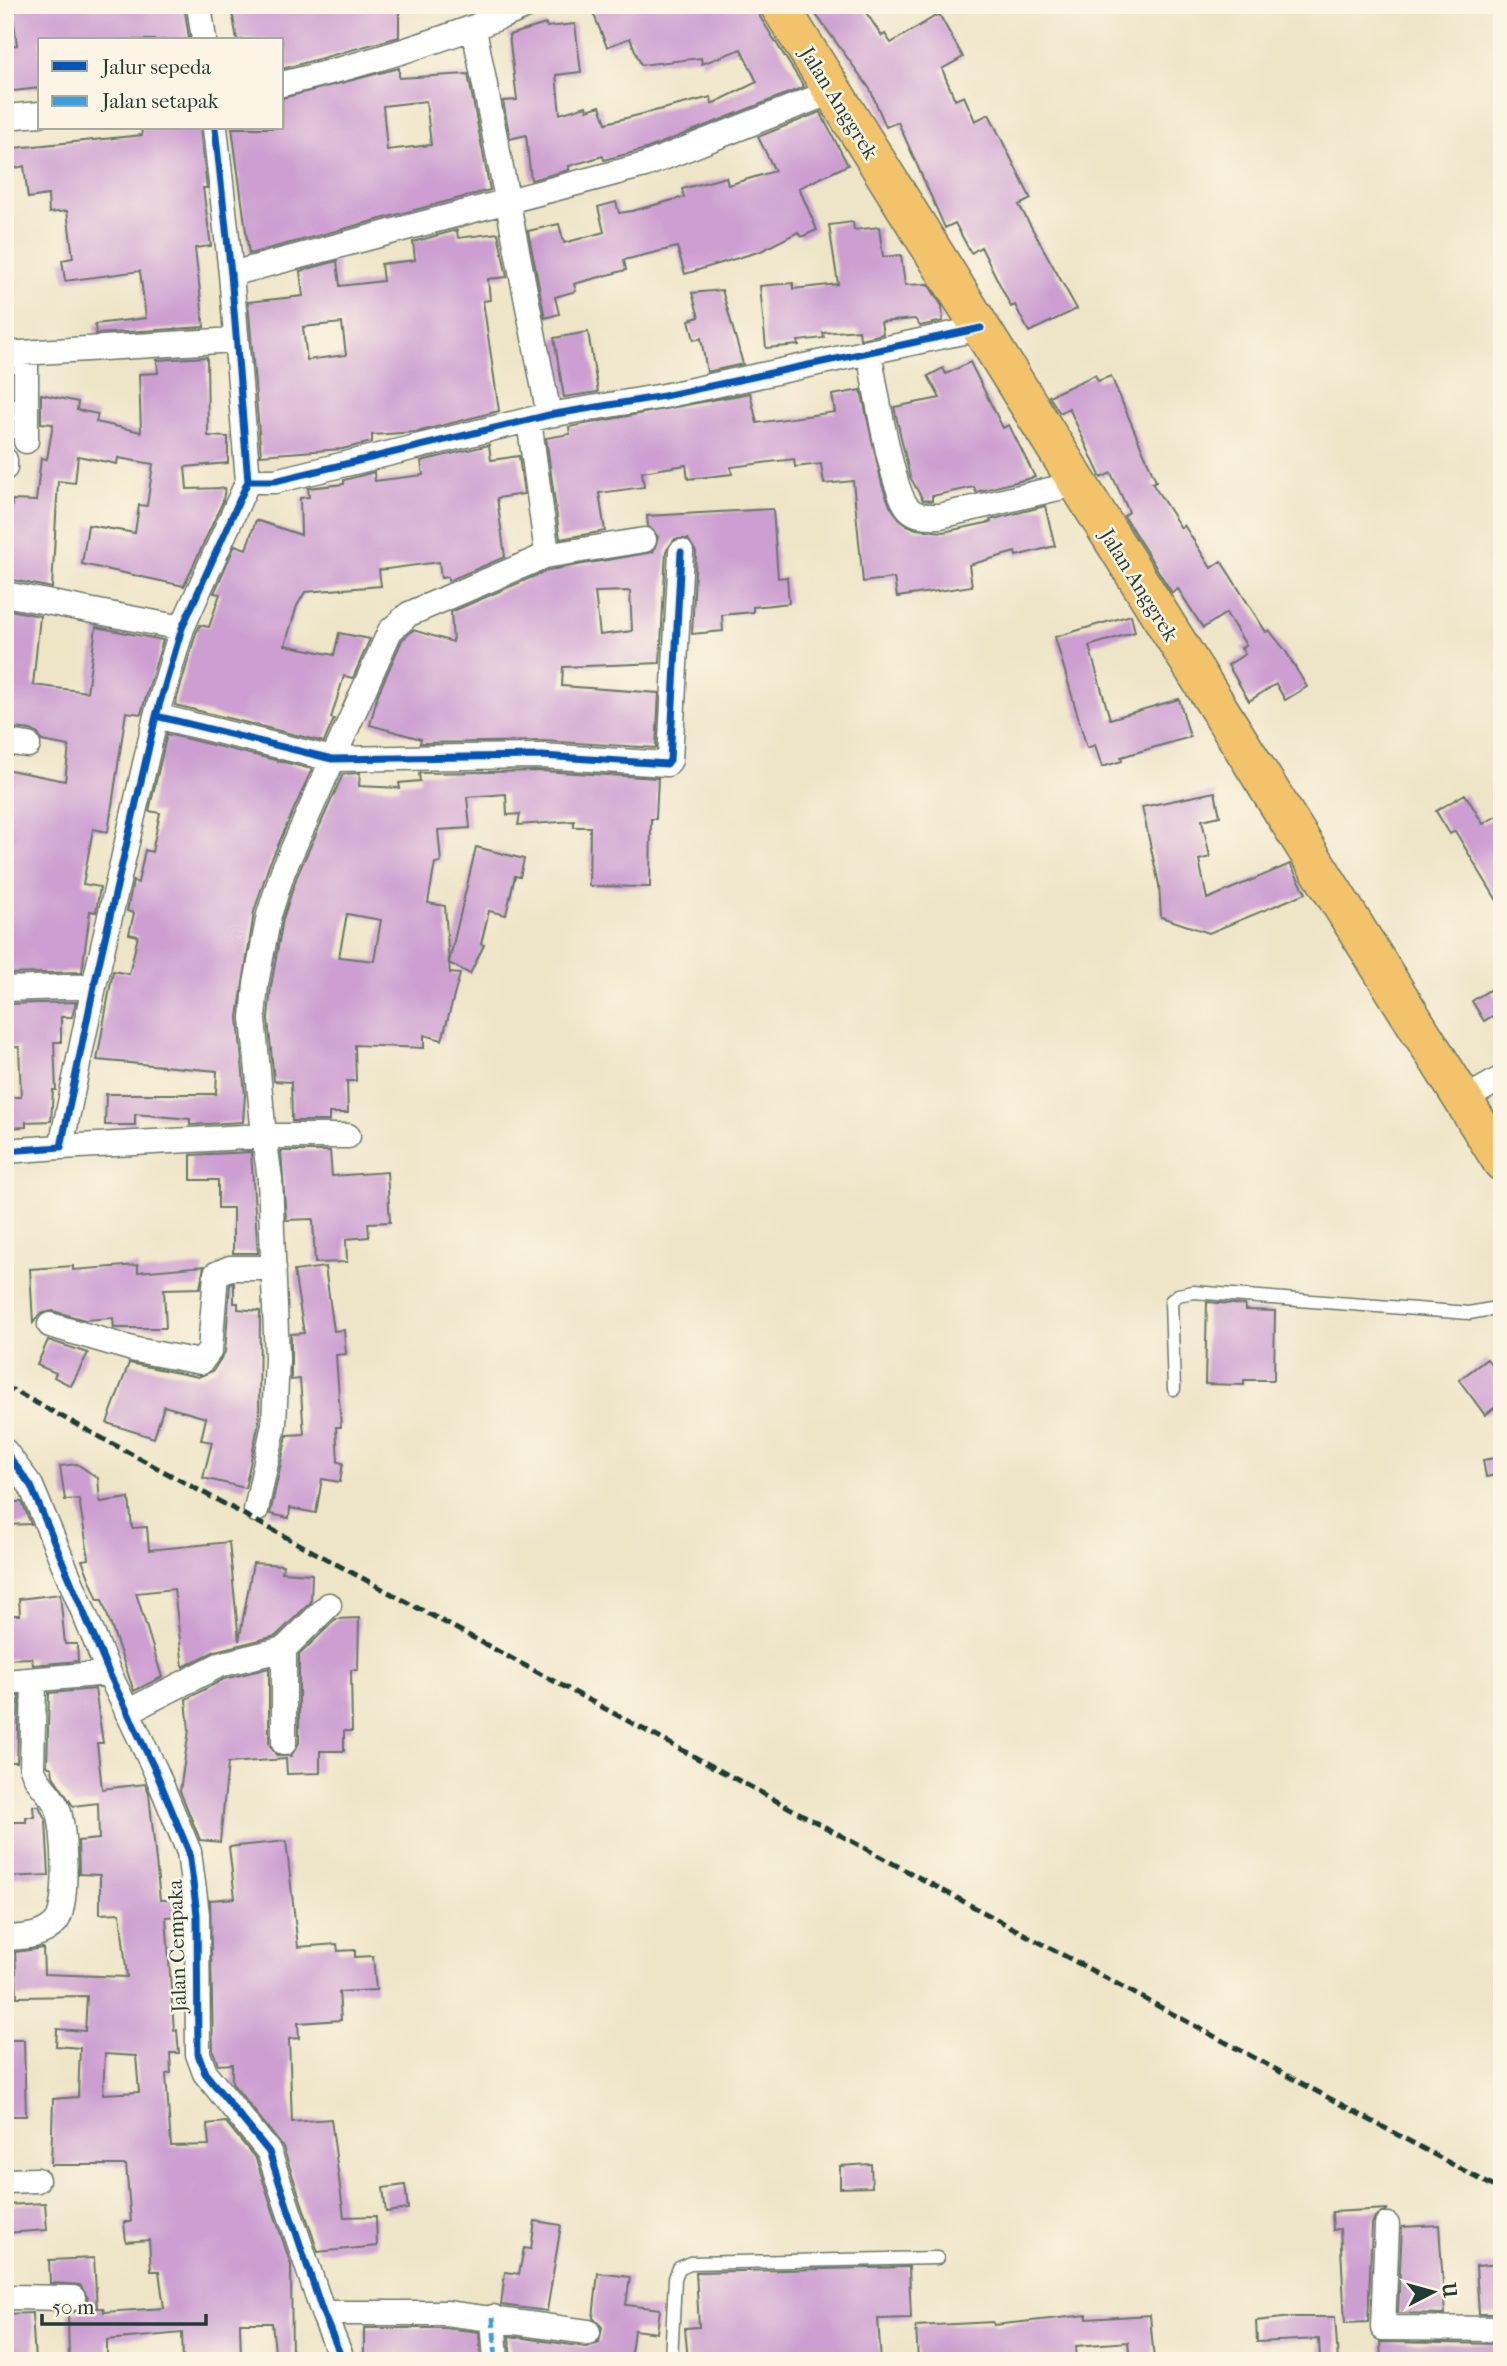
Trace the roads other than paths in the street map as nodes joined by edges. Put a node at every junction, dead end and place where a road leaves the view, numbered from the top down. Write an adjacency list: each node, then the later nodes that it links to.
1 (199, 5): 5 (street)
2 (530, 5): 4 (street)
3 (779, 5): 7 (highway, Jalan Anggrek)
4 (474, 29): 6 (street); 11 (street)
5 (204, 38)
6 (284, 84)
7 (831, 92): 11 (street); 13 (highway, Jalan Anggrek)
8 (38, 114): 9 (street)
9 (5, 117)
10 (215, 130): 12 (street)
11 (505, 200): 12 (street); 17 (street)
12 (231, 274): 14 (street)
13 (981, 328): 15 (street); 22 (highway, Jalan Anggrek)
14 (235, 340): 16 (street); 21 (street)
15 (869, 352): 17 (street); 22 (street)
16 (16, 354): 18 (street)
17 (539, 418): 21 (street); 25 (street)
18 (24, 441)
19 (5, 460): 20 (street)
20 (5, 468)
21 (248, 481): 27 (street)
22 (1075, 484): 33 (highway, Jalan Anggrek)
23 (643, 540): 25 (street)
24 (681, 552): 29 (street)
25 (545, 556): 29 (street)
26 (5, 594): 27 (street)
27 (182, 628): 28 (street)
28 (156, 716): 29 (street); 30 (street)
29 (332, 760): 34 (street)
30 (94, 986): 31 (street); 36 (street)
31 (5, 989)
32 (1502, 1078): 33 (street)
33 (1463, 1100): 38 (highway, Jalan Anggrek)
34 (264, 1136): 35 (street); 36 (street); 39 (street)
35 (348, 1136)
36 (61, 1147): 37 (street)
37 (5, 1151)
38 (1502, 1162)
39 (274, 1268): 41 (street); 46 (street)
40 (1502, 1307): 42 (lane)
41 (50, 1325)
42 (1174, 1389)
43 (5, 1451): 45 (street, Jalan Cempaka)
44 (5, 1486): 45 (street)
45 (31, 1486): 49 (street, Jalan Cempaka)
46 (256, 1510)
47 (329, 1605): 48 (street)
48 (284, 1649): 52 (street); 53 (street)
49 (109, 1674): 50 (street); 52 (street, Jalan Cempaka)
50 (34, 1681): 51 (street); 54 (street)
51 (5, 1682)
52 (127, 1712): 61 (street, Jalan Cempaka)
53 (284, 1743)
54 (15, 1938)
55 (5, 2180): 56 (street)
56 (37, 2180)
57 (1387, 2225): 63 (street)
58 (937, 2258): 67 (lane)
59 (5, 2298): 60 (street)
60 (73, 2298)
61 (323, 2313): 62 (street); 65 (street, Jalan Cempaka)
62 (493, 2318): 64 (street); 66 (street)
63 (1502, 2329)
64 (588, 2332)
65 (343, 2361)
66 (496, 2361)
67 (671, 2361)

